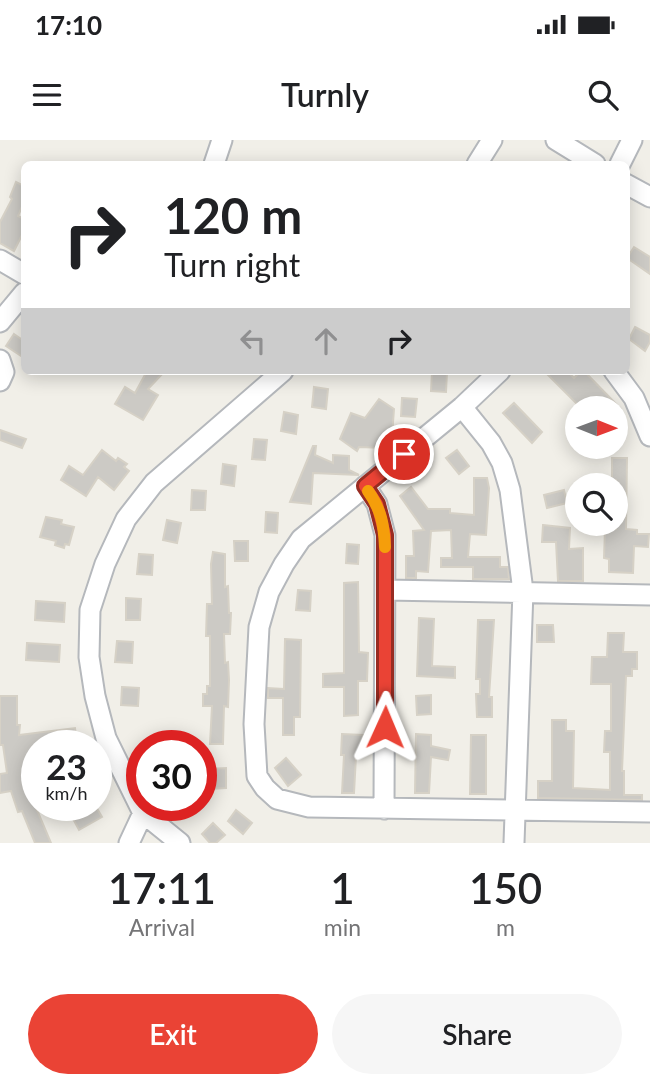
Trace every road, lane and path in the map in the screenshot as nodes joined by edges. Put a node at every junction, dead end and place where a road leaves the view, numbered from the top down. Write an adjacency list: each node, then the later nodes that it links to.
1 (222, 140): 5 (street)
2 (492, 140): 6 (street)
3 (556, 140): 7 (street)
4 (632, 140): 8 (street)
5 (215, 161)
6 (479, 161)
7 (590, 161)
8 (622, 161)
9 (630, 186): 10 (street)
10 (650, 197)
11 (0, 260): 12 (street)
12 (21, 272)
13 (21, 297): 14 (street)
14 (0, 322)
15 (0, 360): 19 (street)
16 (278, 375): 26 (street)
17 (496, 375): 20 (street)
18 (617, 375): 21 (street)
19 (0, 381)
20 (462, 407): 22 (street); 24 (street)
21 (650, 436)
22 (365, 486): 23 (street); 28 (street)
23 (386, 590): 24 (street); 28 (street)
24 (523, 591): 25 (street); 29 (street)
25 (650, 595)
26 (126, 779)
27 (650, 799): 30 (street)
28 (384, 809): 29 (street)
29 (514, 811): 30 (street); 35 (street)
30 (650, 812)
31 (139, 821): 33 (street)
32 (153, 821): 34 (street)
33 (129, 843)
34 (180, 843)
35 (514, 843)

